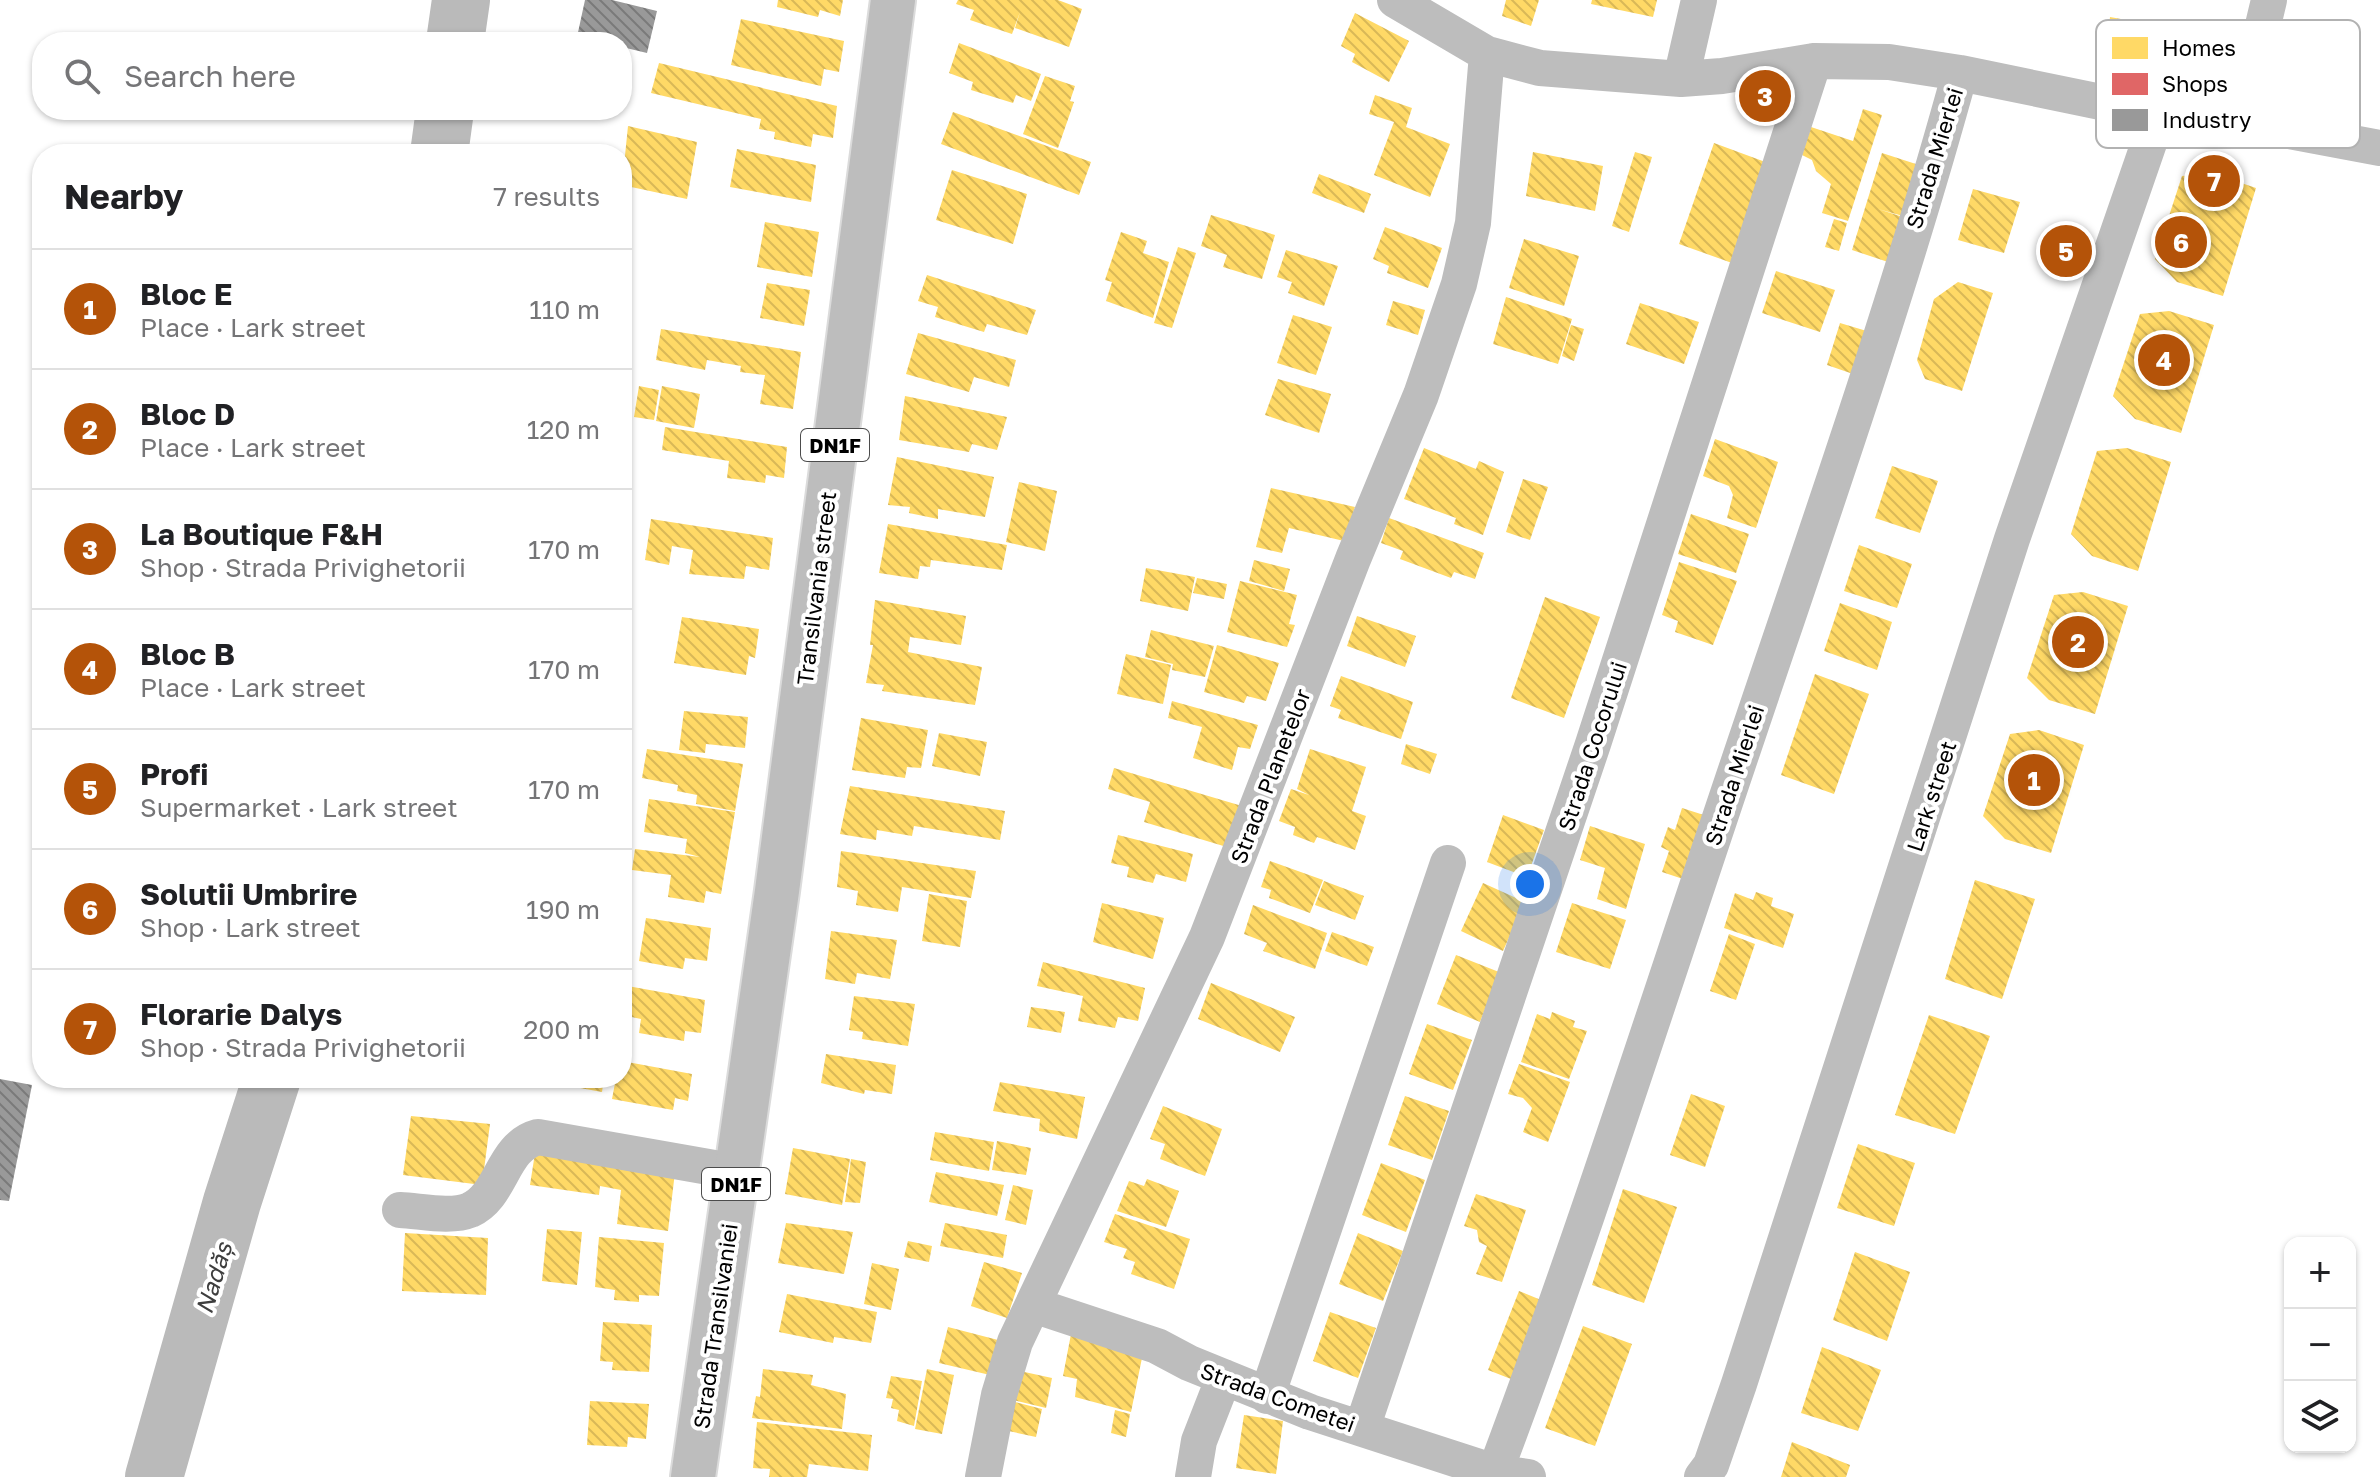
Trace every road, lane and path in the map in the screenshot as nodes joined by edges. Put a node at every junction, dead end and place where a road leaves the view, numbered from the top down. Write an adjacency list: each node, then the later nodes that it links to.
1 (893, 0): 15 (main road, Transilvania street / DN1F)
2 (1395, 0): 6 (street)
3 (1699, 0): 9 (street)
4 (2269, 0): 5 (street)
5 (2264, 20)
6 (1487, 54): 9 (street); 18 (street, Strada Planetelor)
7 (1814, 61): 8 (street); 9 (street); 21 (street, Strada Cocorului)
8 (1960, 73): 10 (street); 23 (street, Strada Mierlei)
9 (1681, 79)
10 (2096, 101)
11 (2360, 144): 13 (street)
12 (2147, 148): 27 (street, Lark street)
13 (2380, 148)
14 (1448, 863): 20 (street)
15 (777, 891): 16 (main road, Strada Transilvaniei / DN1F)
16 (737, 1172): 17 (street); 24 (main road, Strada Transilvaniei / DN1F)
17 (400, 1210)
18 (1033, 1305): 19 (street, Strada Cometei); 25 (street, Strada Planetelor)
19 (1224, 1377): 20 (street, Strada Cometei); 26 (street)
20 (1267, 1396): 21 (street, Strada Cometei)
21 (1362, 1428): 22 (street, Strada Cometei)
22 (1428, 1464): 23 (street, Strada Cometei)
23 (1512, 1474)
24 (693, 1477)
25 (983, 1477)
26 (1193, 1477)
27 (1702, 1477)

